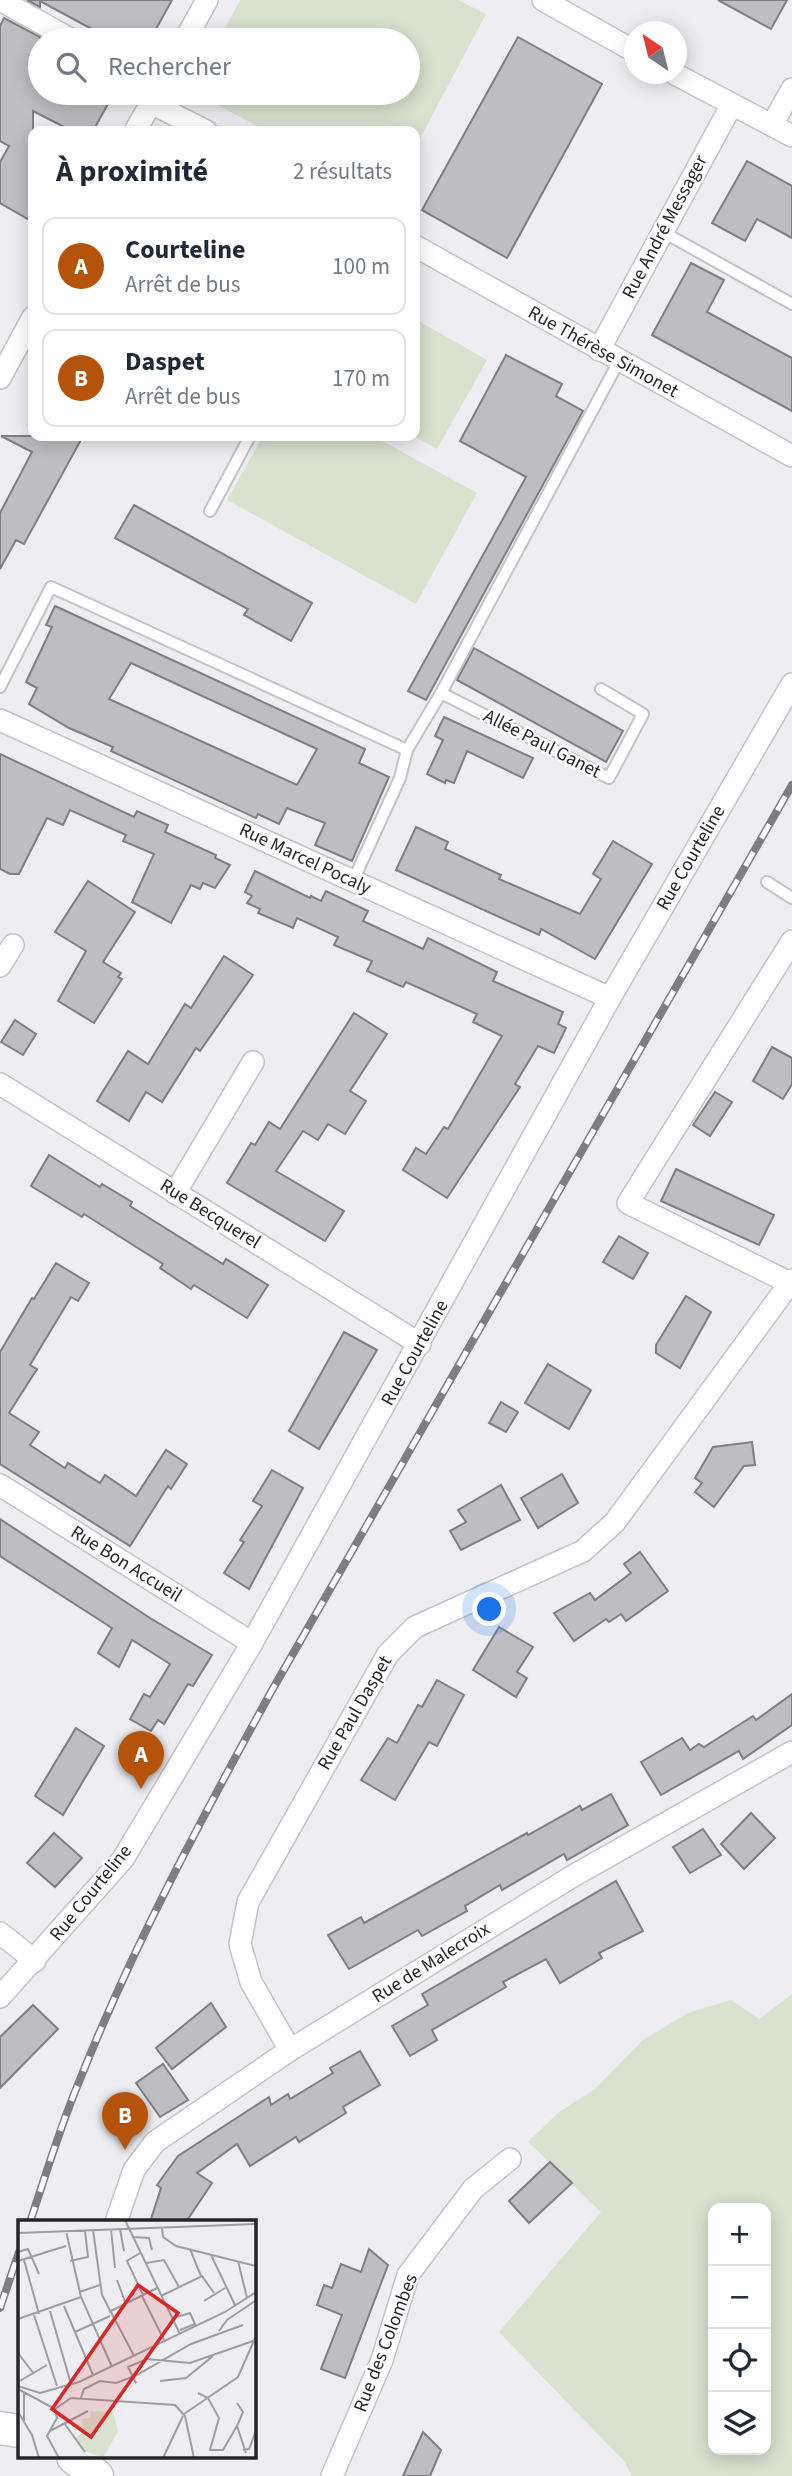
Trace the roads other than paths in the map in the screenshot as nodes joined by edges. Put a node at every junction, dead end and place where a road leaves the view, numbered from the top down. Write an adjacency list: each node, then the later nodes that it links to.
1 (0, 0): 4 (street)
2 (207, 0): 5 (street)
3 (543, 0): 6 (street)
4 (50, 28)
5 (192, 28)
6 (624, 45)
7 (687, 80): 9 (street)
8 (792, 89): 12 (street)
9 (732, 104): 12 (street); 16 (street, Rue André Messager)
10 (150, 105): 13 (street)
11 (165, 105): 14 (street)
12 (772, 125): 15 (street)
13 (138, 126)
14 (198, 126)
15 (792, 136)
16 (663, 232): 18 (lane); 20 (street, Rue André Messager)
17 (420, 249): 20 (street, Rue Thérèse Simonet)
18 (792, 304)
19 (28, 325): 22 (street)
20 (600, 351): 21 (street, Rue Thérèse Simonet)
21 (619, 361): 24 (street, Rue Thérèse Simonet); 29 (lane)
22 (2, 369)
23 (247, 441): 25 (lane)
24 (792, 456)
25 (210, 511)
26 (792, 684): 38 (street, Rue Courteline)
27 (0, 687): 31 (lane)
28 (601, 689): 29 (lane, Allée Paul Ganet)
29 (441, 693): 31 (lane)
30 (0, 720): 32 (street, Rue Marcel Pocaly)
31 (407, 750): 32 (lane)
32 (353, 881): 38 (street, Rue Marcel Pocaly)
33 (767, 882): 34 (lane)
34 (792, 898)
35 (792, 941): 42 (street)
36 (13, 945): 37 (street)
37 (0, 966)
38 (610, 998): 43 (street, Rue Courteline)
39 (253, 1062): 41 (street)
40 (0, 1084): 41 (street, Rue Becquerel)
41 (175, 1193): 43 (street, Rue Becquerel)
42 (791, 1282): 50 (street, Rue Paul Daspet)
43 (420, 1344): 45 (street, Rue Courteline)
44 (0, 1485): 45 (street, Rue Bon Accueil)
45 (251, 1643): 48 (street, Rue Courteline)
46 (792, 1752): 50 (street, Rue de Malecroix)
47 (0, 1933): 48 (street)
48 (35, 1961): 49 (street, Rue Courteline)
49 (0, 1997)
50 (290, 2050): 52 (street, Rue de Malecroix)
51 (510, 2159): 55 (street, Rue des Colombes)
52 (117, 2220)
53 (74, 2458): 54 (main road)
54 (97, 2476)
55 (332, 2476)

